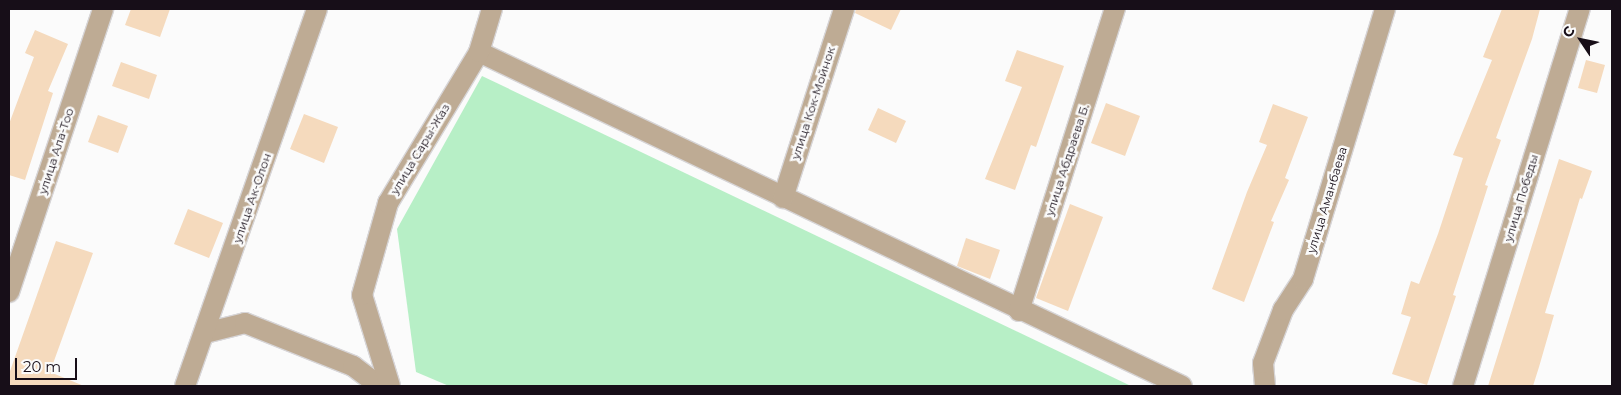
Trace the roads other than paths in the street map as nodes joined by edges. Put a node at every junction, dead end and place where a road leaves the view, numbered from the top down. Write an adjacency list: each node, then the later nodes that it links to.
1 (103, 9): 10 (street, улица Ала-Тоо)
2 (317, 9): 12 (street, улица Ак-Олон)
3 (492, 9): 8 (street, улица Сары-Жаз)
4 (844, 9): 9 (street, улица Кок-Мойнок)
5 (1115, 9): 11 (street, улица Абдраева Б.)
6 (1386, 9): 17 (street, улица Аманбаева)
7 (1580, 9): 18 (street, улица Победы)
8 (479, 52): 9 (street); 15 (street, улица Сары-Жаз)
9 (783, 198): 11 (street)
10 (9, 292)
11 (1019, 312): 16 (street)
12 (205, 333): 13 (street, улица Ак-Олон); 14 (street)
13 (185, 386)
14 (380, 386)
15 (390, 386)
16 (1182, 386)
17 (1265, 386)
18 (1463, 386)

